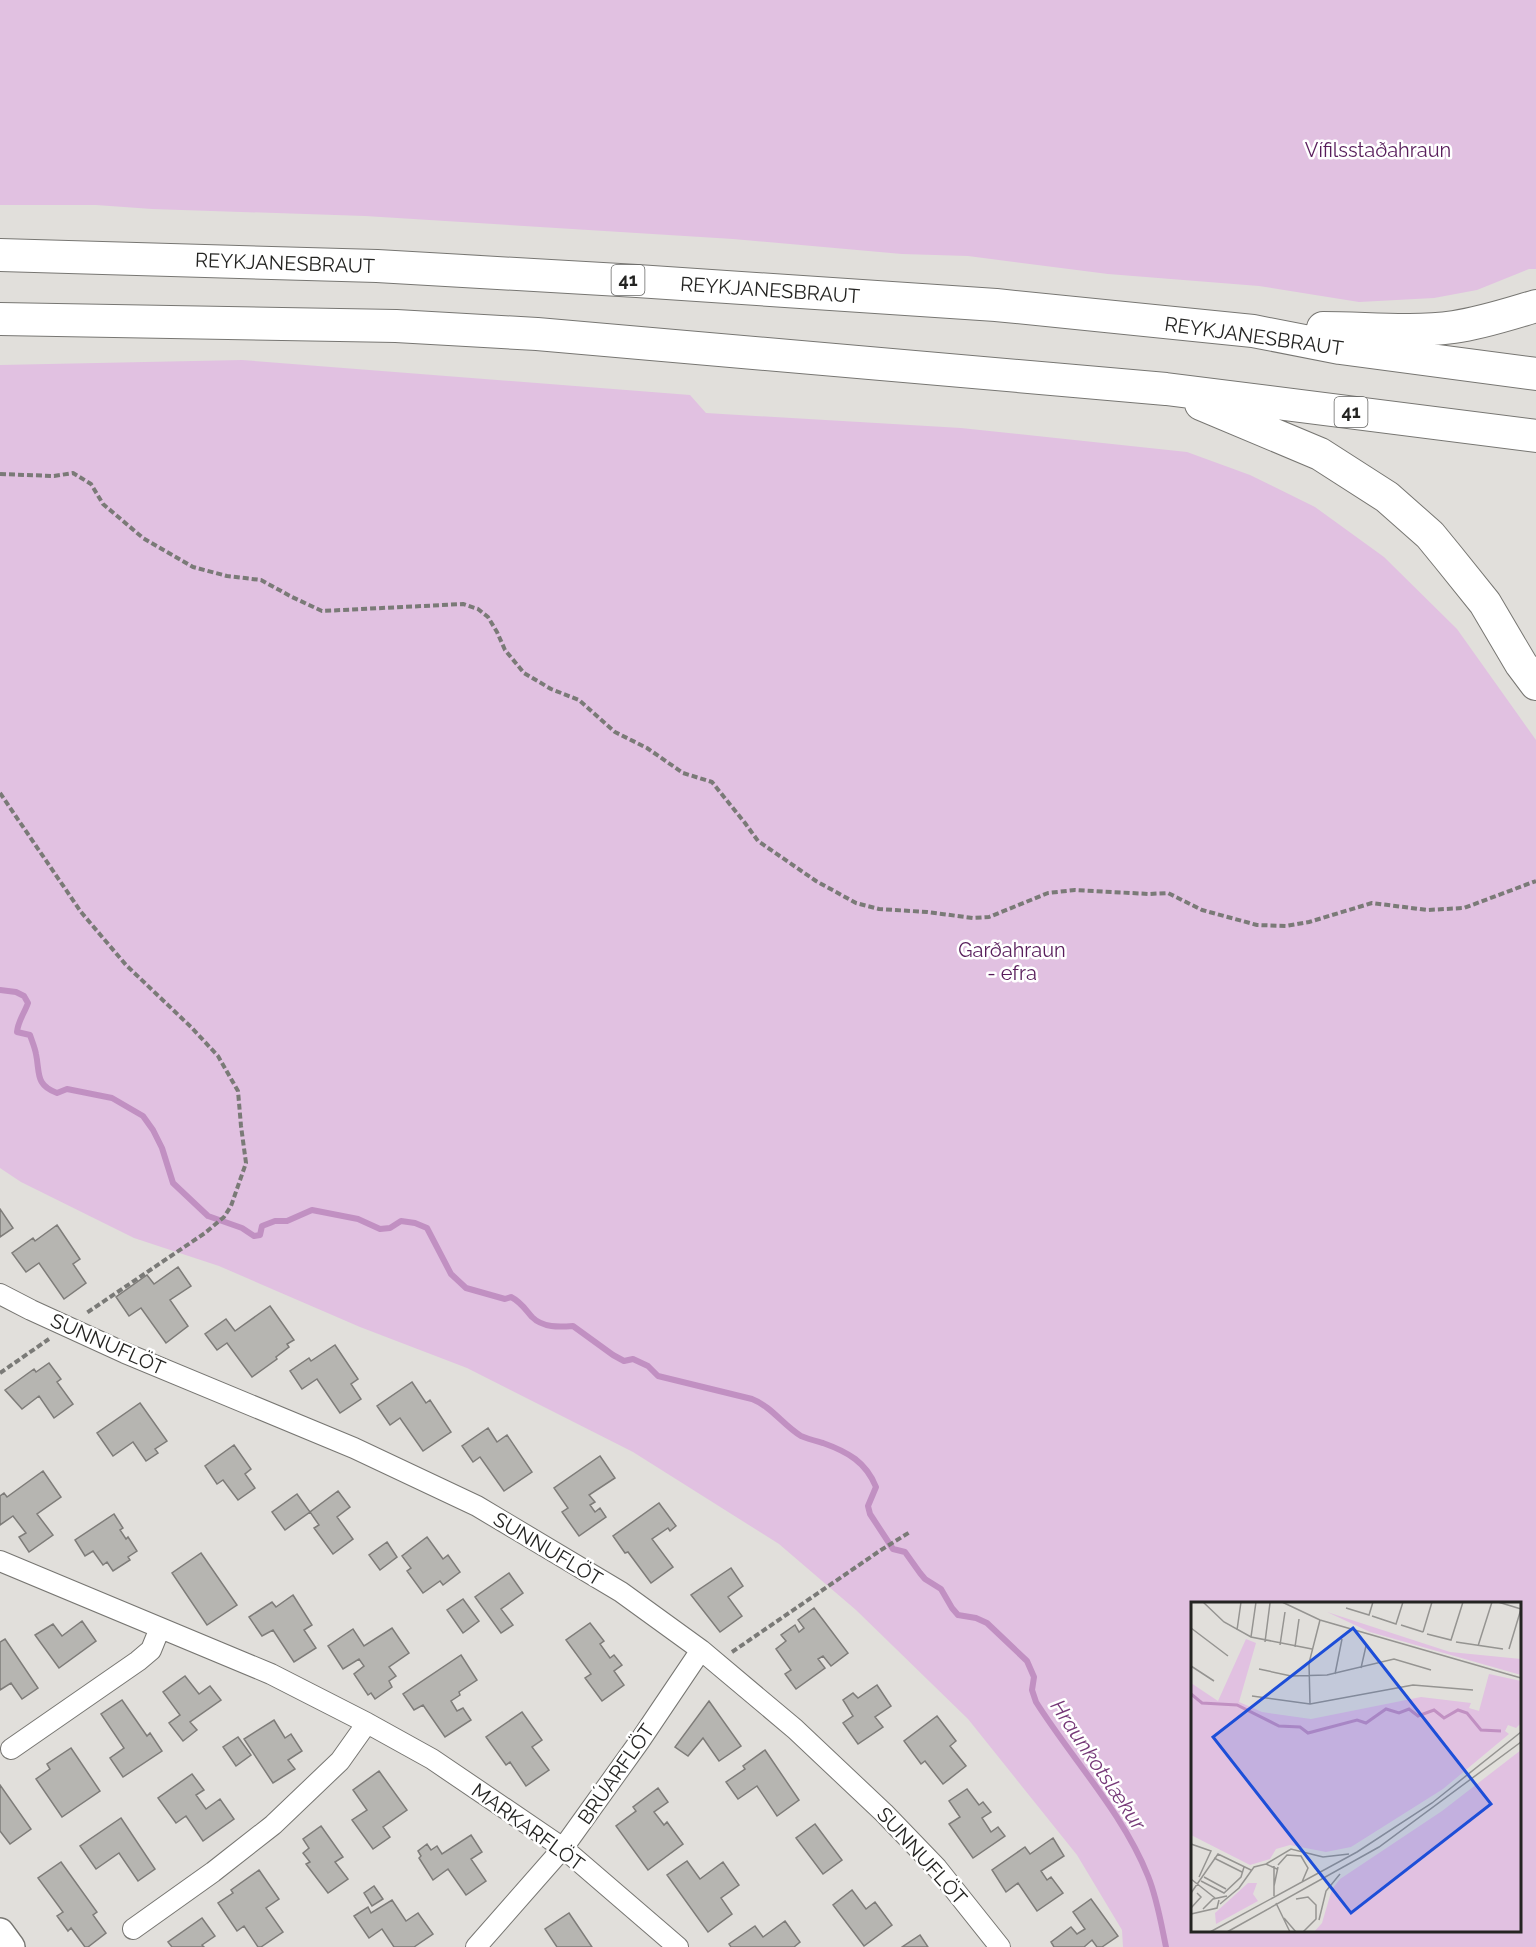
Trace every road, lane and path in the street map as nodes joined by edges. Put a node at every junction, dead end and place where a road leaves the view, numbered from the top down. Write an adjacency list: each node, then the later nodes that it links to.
1 (0, 255): 4 (highway, REYKJANESBRAUT / 41)
2 (1536, 306): 4 (highway)
3 (0, 319): 6 (highway, 41)
4 (1253, 331): 5 (highway, REYKJANESBRAUT / 41)
5 (1536, 374)
6 (1166, 389): 7 (highway, 41); 9 (highway)
7 (1536, 436)
8 (0, 474): 11 (path)
9 (1536, 684)
10 (0, 793): 13 (path)
11 (1536, 881)
12 (0, 1294): 13 (street, SUNNUFLÖT)
13 (67, 1326): 14 (path); 18 (street, SUNNUFLÖT)
14 (0, 1372)
15 (910, 1532): 19 (path)
16 (0, 1561): 17 (street, MARKARFLÖT)
17 (160, 1628): 20 (street, MARKARFLÖT); 21 (street)
18 (701, 1650): 19 (street, SUNNUFLÖT); 22 (street, BRÚARFLÖT)
19 (719, 1666): 28 (street, SUNNUFLÖT)
20 (367, 1723): 22 (street, MARKARFLÖT); 23 (street)
21 (11, 1749)
22 (563, 1848): 26 (street, BRÚARFLÖT); 27 (street, MARKARFLÖT)
23 (133, 1929)
24 (0, 1932): 25 (main road)
25 (11, 1947)
26 (476, 1947)
27 (678, 1947)
28 (1000, 1947)

